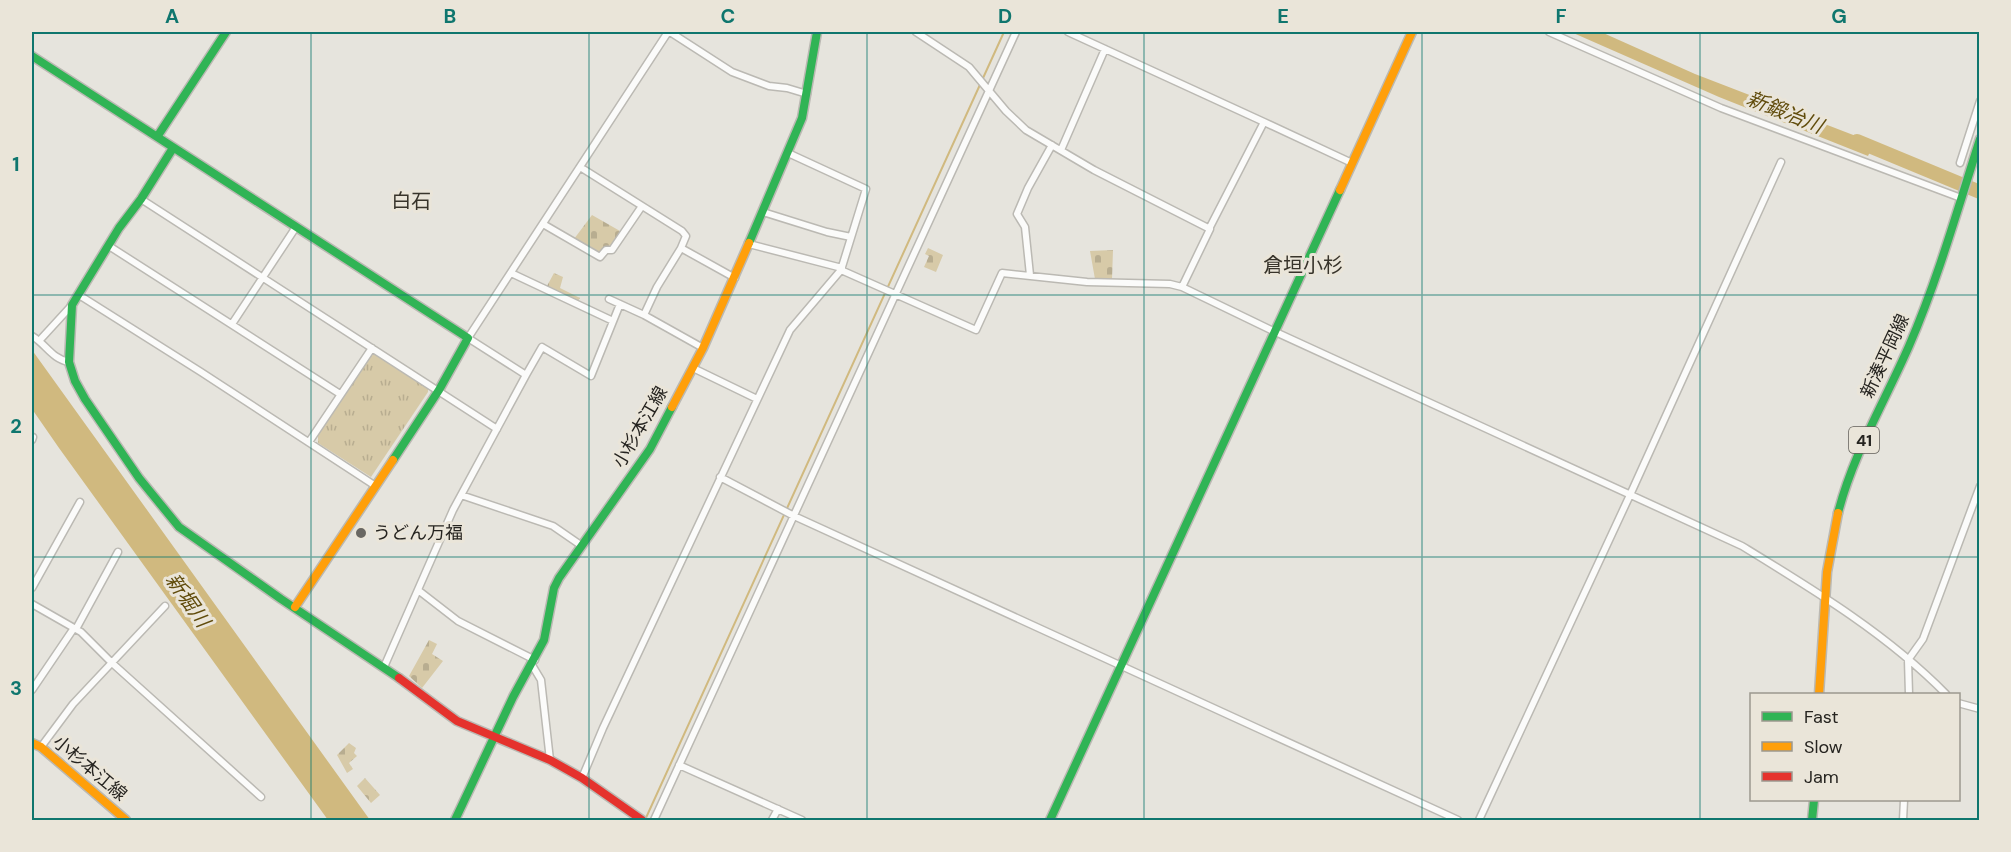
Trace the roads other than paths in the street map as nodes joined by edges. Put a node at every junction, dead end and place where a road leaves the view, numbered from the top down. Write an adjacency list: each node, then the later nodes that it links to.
1 (226, 32): 15 (street)
2 (669, 32): 12 (street); 24 (street)
3 (817, 32): 12 (street, 小杉本江線)
4 (916, 32): 11 (street)
5 (1016, 32): 11 (street)
6 (1068, 32): 9 (street)
7 (1412, 32): 22 (street)
8 (1549, 32): 25 (street)
9 (1105, 49): 14 (street); 19 (street)
10 (32, 56): 15 (street)
11 (989, 90): 17 (street); 42 (street)
12 (807, 94): 20 (street, 小杉本江線)
13 (1980, 100): 23 (street)
14 (1264, 122): 22 (street); 31 (street)
15 (157, 137): 18 (street)
16 (1980, 139): 25 (street, 新湊平岡線 / 41)
17 (1052, 145): 19 (street); 38 (street)
18 (173, 148): 26 (street); 30 (street)
19 (1061, 150): 31 (street)
20 (788, 153): 28 (street, 小杉本江線); 32 (street)
21 (1781, 162): 68 (street)
22 (1352, 163): 50 (street)
23 (1960, 163)
24 (580, 167): 27 (street); 29 (street)
25 (1961, 198): 75 (street, 新湊平岡線 / 41)
26 (141, 199): 34 (street); 39 (street)
27 (642, 206): 29 (street); 35 (street)
28 (763, 212): 32 (street); 33 (street, 小杉本江線)
29 (543, 224): 37 (street)
30 (296, 227): 39 (street); 52 (street)
31 (1209, 229): 41 (street)
32 (851, 237): 36 (street)
33 (749, 244): 36 (street); 40 (street, 小杉本江線)
34 (109, 246): 43 (street); 49 (street)
35 (681, 248): 40 (street); 47 (street)
36 (842, 269): 42 (street); 61 (street)
37 (511, 273): 48 (street); 52 (street)
38 (1030, 275): 41 (street); 42 (street)
39 (263, 277): 49 (street); 54 (street)
40 (735, 278): 55 (street, 小杉本江線)
41 (1182, 287): 50 (street)
42 (896, 294): 70 (street)
43 (79, 295): 45 (street); 63 (street)
44 (609, 299): 46 (street)
45 (72, 304): 53 (street); 56 (street)
46 (620, 304): 47 (street); 48 (street)
47 (644, 315): 55 (street)
48 (613, 321): 58 (street)
49 (232, 324): 60 (street)
50 (1274, 331): 68 (street); 83 (street)
51 (32, 336): 53 (street)
52 (468, 338): 58 (street); 59 (street)
53 (39, 341): 56 (street)
54 (372, 348): 59 (street); 60 (street)
55 (703, 348): 57 (street, 小杉本江線)
56 (69, 362): 78 (street)
57 (693, 368): 61 (street); 71 (street, 小杉本江線)
58 (526, 375): 62 (street)
59 (439, 390): 62 (street); 65 (street)
60 (340, 394): 63 (street)
61 (757, 399): 64 (street)
62 (497, 429): 67 (street)
63 (309, 442): 65 (street)
64 (720, 477): 70 (street); 96 (street)
65 (374, 485): 78 (street)
66 (1980, 486): 80 (street)
67 (461, 495): 71 (street); 74 (street)
68 (1630, 495): 75 (street); 109 (street)
69 (80, 502): 73 (street)
70 (794, 516): 83 (street); 95 (street)
71 (582, 546): 81 (street, 小杉本江線)
72 (118, 552): 79 (street)
73 (32, 588)
74 (418, 590): 81 (street); 84 (street)
75 (1824, 598): 80 (street); 86 (street, 新湊平岡線 / 41)
76 (32, 604): 79 (street)
77 (165, 606): 82 (street)
78 (295, 607): 84 (street)
79 (75, 629): 82 (street); 85 (street)
80 (1908, 660): 87 (street); 88 (street)
81 (534, 662): 91 (street, 小杉本江線); 94 (street)
82 (112, 663): 93 (street); 97 (street)
83 (1121, 666): 107 (street); 108 (street)
84 (384, 667): 91 (street)
85 (32, 690)
86 (1819, 693)
87 (1909, 693)
88 (1946, 693)
89 (1960, 703): 90 (street)
90 (1980, 709)
91 (495, 738): 94 (street); 102 (street, 小杉本江線)
92 (32, 743): 93 (street, 小杉本江線)
93 (41, 747): 101 (street, 小杉本江線)
94 (550, 760): 96 (street)
95 (679, 765): 100 (street); 104 (street)
96 (582, 778): 103 (street)
97 (261, 797)
98 (1814, 801): 110 (street)
99 (1904, 801): 111 (street)
100 (778, 809): 105 (street); 106 (street)
101 (126, 820)
102 (455, 820)
103 (642, 820)
104 (654, 820)
105 (772, 820)
106 (802, 820)
107 (1050, 820)
108 (1458, 820)
109 (1479, 820)
110 (1812, 820)
111 (1903, 820)

